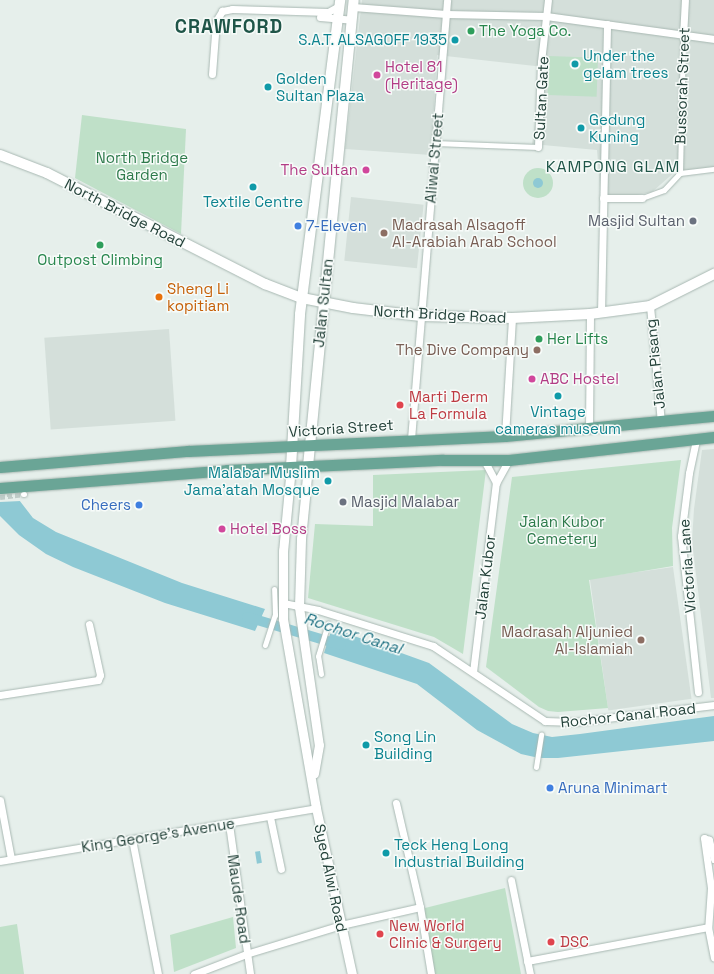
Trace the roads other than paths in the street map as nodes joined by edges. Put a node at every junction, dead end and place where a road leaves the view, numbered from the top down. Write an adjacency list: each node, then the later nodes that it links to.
1 (447, 0): 7 (street, Aliwal Street)
2 (548, 0): 8 (street, Sultan Gate)
3 (685, 0): 12 (street, Bussorah Street)
4 (340, 3): 6 (street); 9 (main road, Jalan Sultan)
5 (354, 4): 7 (street); 10 (main road, Jalan Sultan)
6 (294, 12): 9 (street); 14 (street)
7 (446, 14): 8 (street); 15 (street, Aliwal Street)
8 (546, 16): 11 (street); 16 (street, Sultan Gate)
9 (338, 18): 10 (street); 23 (main road, Jalan Sultan)
10 (352, 20): 24 (main road, Jalan Sultan)
11 (607, 24): 12 (street); 20 (street)
12 (683, 37): 13 (street); 19 (street, Bussorah Street)
13 (714, 39)
14 (212, 74)
15 (435, 143): 16 (street); 28 (street, Aliwal Street)
16 (538, 147)
17 (0, 155): 23 (main road, North Bridge Road)
18 (714, 169): 19 (street)
19 (680, 173): 21 (street)
20 (603, 198): 21 (street); 26 (street)
21 (642, 198)
22 (714, 274): 25 (main road, North Bridge Road)
23 (302, 298): 24 (main road, North Bridge Road); 38 (main road, Jalan Sultan)
24 (323, 303): 28 (main road, North Bridge Road); 37 (main road, Jalan Sultan)
25 (650, 306): 26 (main road, North Bridge Road); 31 (street, Jalan Pisang)
26 (601, 313): 27 (main road, North Bridge Road)
27 (590, 314): 29 (main road, North Bridge Road); 32 (street)
28 (421, 316): 29 (main road, North Bridge Road); 35 (street, Aliwal Street)
29 (512, 318): 33 (street)
30 (714, 416): 31 (main road, Victoria Street)
31 (661, 422): 32 (main road, Victoria Street)
32 (589, 430): 33 (main road, Victoria Street)
33 (505, 436): 35 (main road, Victoria Street)
34 (714, 437): 36 (main road)
35 (411, 439): 37 (main road, Victoria Street)
36 (696, 440): 40 (main road); 55 (street, Victoria Lane)
37 (309, 445): 38 (main road, Victoria Street); 41 (main road, Jalan Sultan)
38 (293, 446): 42 (main road, Victoria Street); 43 (main road, Jalan Sultan)
39 (484, 460): 40 (main road); 41 (main road); 44 (street)
40 (509, 460): 44 (street, Jalan Kubor)
41 (308, 466): 43 (main road); 48 (street, Jalan Sultan)
42 (0, 467)
43 (291, 467): 45 (main road); 47 (street, Jalan Sultan)
44 (496, 483): 53 (street, Jalan Kubor)
45 (0, 488)
46 (274, 589): 49 (street)
47 (283, 603): 48 (street, Rochor Canal Road); 49 (street, Syed Alwi Road)
48 (299, 606): 53 (street, Rochor Canal Road); 60 (street, Syed Alwi Road)
49 (279, 617): 52 (street); 60 (street, Syed Alwi Road)
50 (89, 624): 56 (street)
51 (328, 624): 54 (street)
52 (266, 643)
53 (473, 672): 57 (street, Rochor Canal Road)
54 (321, 674)
55 (698, 692)
56 (0, 695)
57 (714, 705)
58 (541, 735): 59 (street)
59 (536, 767)
60 (312, 782): 63 (street, Syed Alwi Road)
61 (0, 800): 67 (street)
62 (396, 803): 73 (street)
63 (316, 808): 64 (street, King George's Avenue); 74 (street, Syed Alwi Road)
64 (270, 817): 65 (street, King George's Avenue); 70 (street)
65 (229, 824): 66 (street, King George's Avenue); 76 (street, Maude Road)
66 (132, 839): 67 (street, King George's Avenue); 79 (street)
67 (11, 859): 69 (street, King George's Avenue)
68 (714, 859): 72 (street)
69 (0, 861)
70 (281, 869)
71 (511, 880): 78 (street)
72 (713, 889): 75 (street)
73 (420, 907): 74 (street); 83 (street)
74 (341, 925): 76 (street); 82 (street, Syed Alwi Road)
75 (708, 927): 77 (street); 78 (street)
76 (246, 954): 80 (street); 81 (street, Maude Road)
77 (714, 957)
78 (527, 961): 84 (street)
79 (158, 974)
80 (194, 974)
81 (250, 974)
82 (352, 974)
83 (431, 974)
84 (530, 974)

